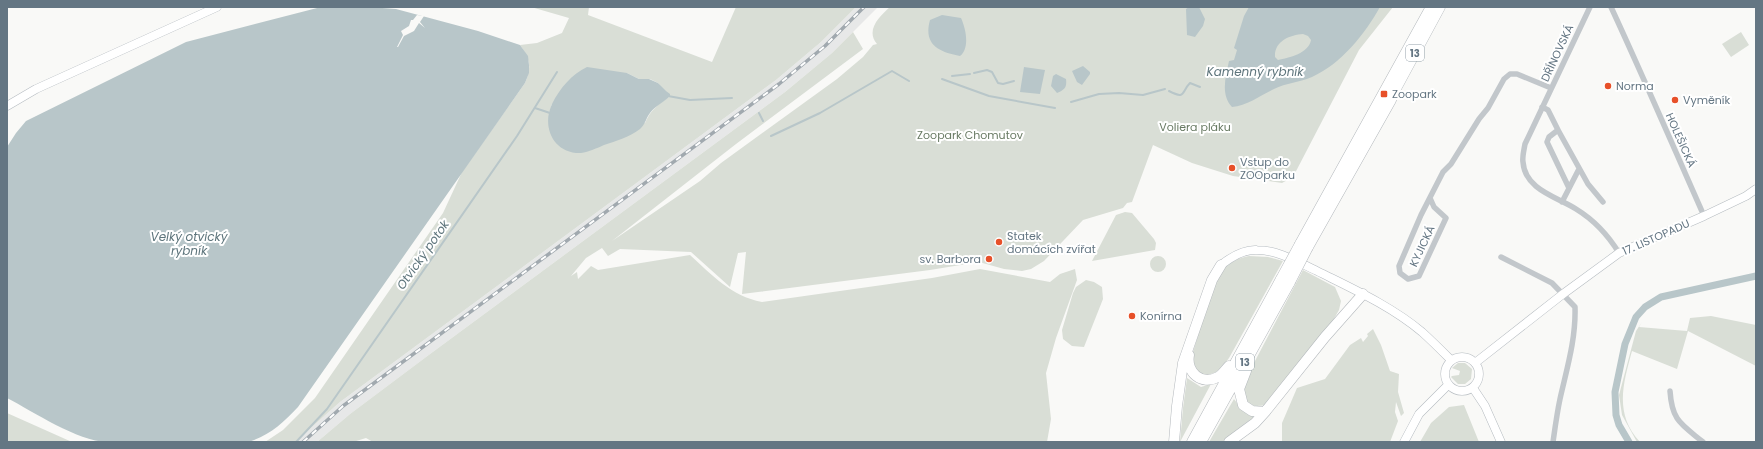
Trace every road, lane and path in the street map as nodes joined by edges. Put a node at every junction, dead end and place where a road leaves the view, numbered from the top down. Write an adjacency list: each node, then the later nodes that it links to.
1 (217, 7): 7 (street)
2 (1431, 7): 17 (highway, 13)
3 (1440, 7): 17 (highway, 13)
4 (1590, 7): 6 (street, DŘÍNOVSKÁ)
5 (1611, 7): 16 (street, HOLEŠICKÁ)
6 (1551, 88): 8 (street, DŘÍNOVSKÁ); 13 (street, KYJICKÁ)
7 (7, 106)
8 (1542, 107): 9 (street); 14 (street, DŘÍNOVSKÁ)
9 (1558, 130): 10 (street); 11 (street)
10 (1579, 169): 11 (street); 15 (street)
11 (1569, 188): 14 (street)
12 (1756, 189): 16 (street, 17. LISTOPADU)
13 (1430, 198): 13 (street, KYJICKÁ)
14 (1562, 202): 18 (street, DŘÍNOVSKÁ)
15 (1603, 202)
16 (1704, 216): 18 (street, 17. LISTOPADU)
17 (1304, 245): 21 (highway, 13, bridge)
18 (1619, 253): 23 (street, 17. LISTOPADU)
19 (1501, 257): 23 (street)
20 (1221, 265): 22 (street); 25 (highway)
21 (1285, 280): 24 (highway, 13); 26 (highway, 13)
22 (1363, 294): 27 (street); 32 (highway)
23 (1563, 294): 28 (street, 17. LISTOPADU); 33 (street)
24 (1254, 344): 32 (highway); 36 (highway, 13)
25 (1190, 345): 26 (highway); 34 (highway)
26 (1239, 355): 35 (highway, 13)
27 (1450, 360): 28 (street); 29 (street)
28 (1476, 363): 30 (street)
29 (1448, 385): 30 (street); 38 (street)
30 (1473, 388): 39 (street)
31 (1670, 391): 42 (street)
32 (1265, 412): 37 (highway)
33 (1554, 434): 40 (street); 41 (street)
34 (1174, 442)
35 (1192, 442)
36 (1201, 442)
37 (1229, 442)
38 (1404, 442)
39 (1501, 442)
40 (1553, 442)
41 (1558, 442)
42 (1703, 442)

